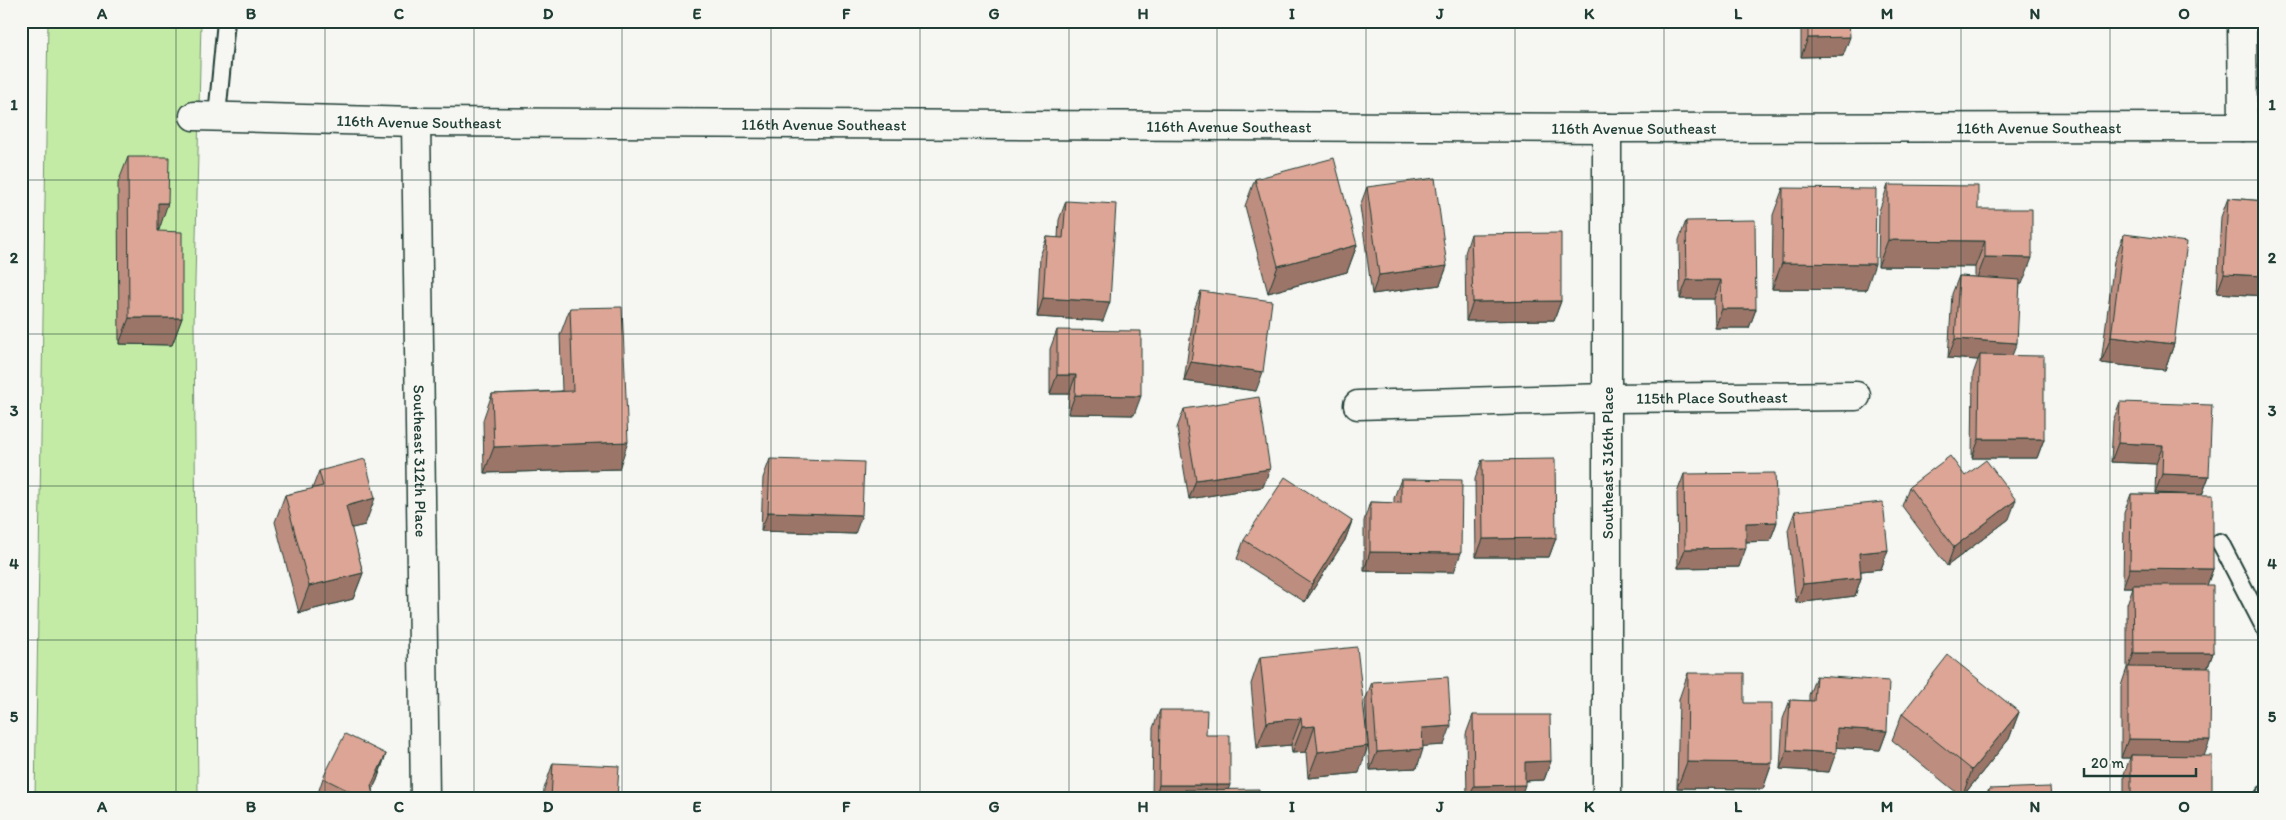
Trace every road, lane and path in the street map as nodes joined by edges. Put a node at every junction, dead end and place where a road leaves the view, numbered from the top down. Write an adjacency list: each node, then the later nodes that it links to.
1 (226, 21): 3 (lane)
2 (2242, 21): 5 (street)
3 (206, 116): 4 (street, 116th Avenue Southeast)
4 (416, 122): 6 (street, 116th Avenue Southeast); 13 (street, Southeast 312th Place)
5 (2254, 127): 6 (street, 116th Avenue Southeast)
6 (1608, 128): 8 (street, Southeast 316th Place)
7 (1856, 396): 8 (street, 115th Place Southeast)
8 (1607, 398): 9 (street, 115th Place Southeast); 14 (street, Southeast 316th Place)
9 (1358, 405)
10 (2220, 542): 11 (lane)
11 (2265, 629)
12 (2265, 794): 15 (lane)
13 (425, 799)
14 (1607, 799)
15 (2262, 799)

